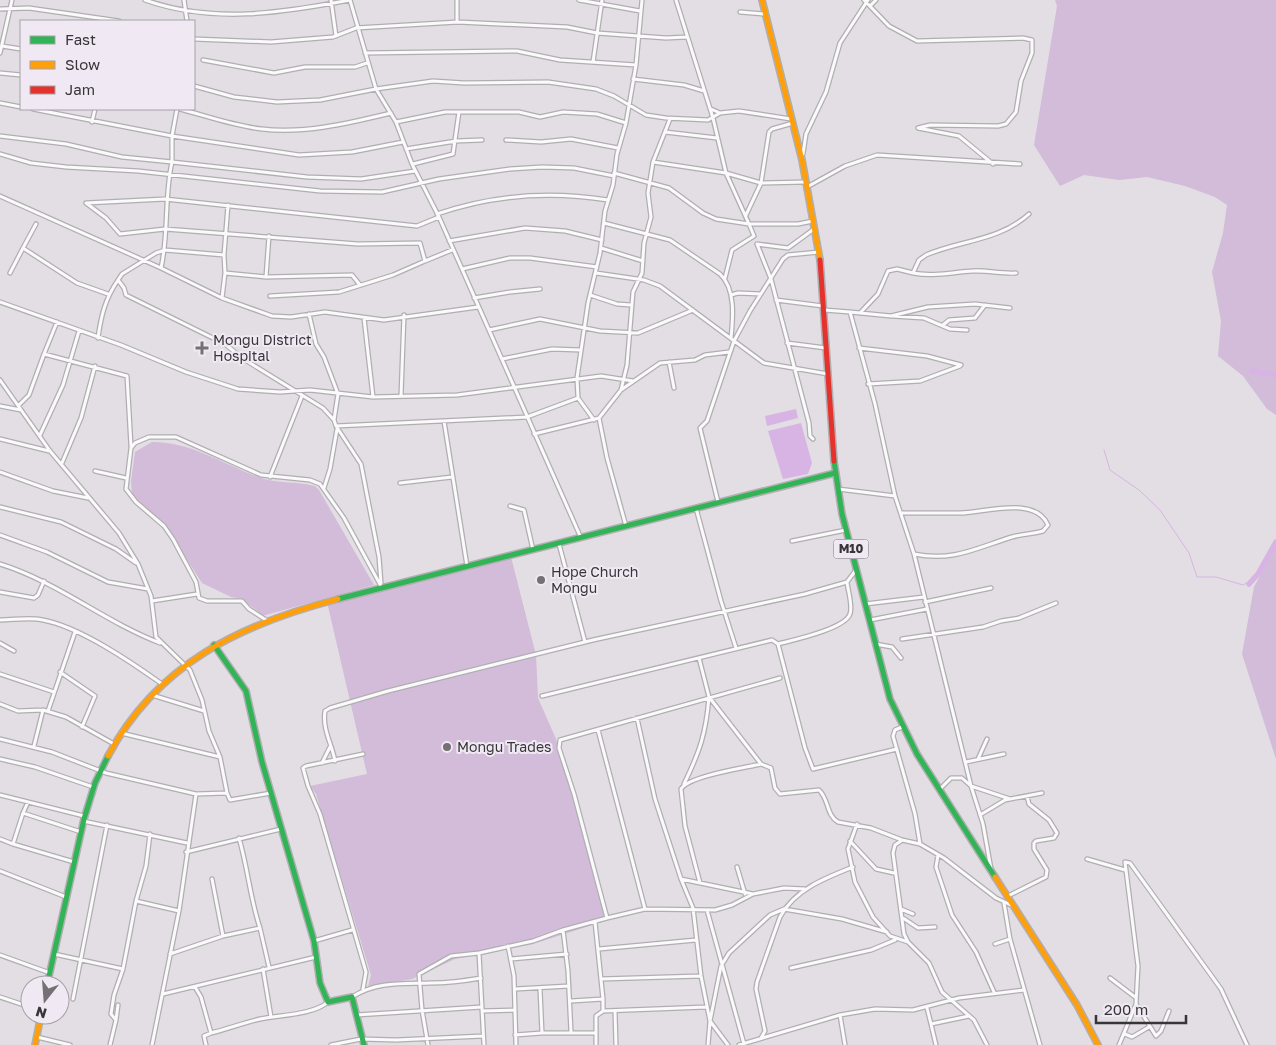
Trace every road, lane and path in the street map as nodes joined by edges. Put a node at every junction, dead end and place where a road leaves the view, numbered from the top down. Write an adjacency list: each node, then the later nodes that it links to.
1 (12, 0): 14 (street)
2 (145, 0): 17 (street)
3 (184, 0): 17 (street)
4 (350, 0): 12 (street); 23 (street)
5 (457, 0): 22 (street)
6 (579, 0): 11 (street)
7 (642, 0): 16 (street)
8 (676, 0): 27 (street)
9 (762, 0): 19 (main road, M10)
10 (876, 0): 13 (street)
11 (602, 1): 16 (street); 24 (street)
12 (331, 2): 17 (street); 26 (street)
13 (867, 2): 71 (street); 75 (street)
14 (11, 7): 15 (street); 20 (street); 29 (street)
15 (0, 9)
16 (640, 11): 25 (street)
17 (186, 12): 21 (street)
18 (740, 12): 19 (street)
19 (765, 14): 56 (main road, M10)
20 (111, 20)
21 (187, 20)
22 (457, 22): 23 (street); 24 (street)
23 (356, 28): 26 (street); 32 (street)
24 (597, 33): 25 (street); 34 (street)
25 (638, 35): 27 (street); 36 (street)
26 (336, 36): 28 (street)
27 (687, 37): 42 (street)
28 (195, 38)
29 (1, 46): 30 (street); 31 (street)
30 (20, 48)
31 (0, 53)
32 (365, 53): 34 (street); 35 (street)
33 (203, 60): 35 (street)
34 (592, 62): 36 (street)
35 (368, 63): 41 (street)
36 (636, 65): 39 (street)
37 (0, 73): 38 (street)
38 (20, 75)
39 (633, 79): 42 (street); 44 (street)
40 (195, 86): 41 (street)
41 (376, 89): 44 (street); 52 (street)
42 (704, 91): 50 (street)
43 (0, 103): 45 (street)
44 (628, 104): 55 (street); 59 (street)
45 (20, 107)
46 (38, 110): 57 (street)
47 (96, 110): 57 (street)
48 (178, 110): 62 (street)
49 (182, 110): 52 (street)
50 (711, 110): 53 (street); 54 (street)
51 (459, 112): 58 (street); 59 (street); 66 (street)
52 (391, 113): 58 (street)
53 (720, 113): 54 (street); 56 (street)
54 (714, 118): 55 (street); 63 (street)
55 (670, 119): 60 (street)
56 (792, 121): 71 (main road, M10); 83 (street)
57 (92, 122): 62 (street)
58 (396, 122): 67 (street)
59 (626, 123): 68 (street)
60 (664, 132): 63 (street); 73 (street)
61 (0, 136): 72 (street)
62 (172, 136): 67 (street); 72 (street)
63 (717, 138): 78 (street)
64 (482, 140): 66 (street)
65 (506, 140): 68 (street)
66 (456, 141): 69 (street); 74 (street)
67 (403, 142): 69 (street)
68 (618, 148): 79 (street)
69 (406, 149): 74 (street)
70 (0, 154): 80 (street)
71 (802, 160): 84 (main road, M10)
72 (172, 162): 77 (street); 80 (street)
73 (653, 162): 78 (street); 82 (street)
74 (412, 164): 77 (street)
75 (993, 164): 76 (street); 84 (street)
76 (1020, 164)
77 (415, 171): 81 (street)
78 (726, 173): 83 (street); 90 (street)
79 (614, 174): 81 (street); 82 (street); 87 (street)
80 (169, 175): 81 (street); 86 (street)
81 (422, 182): 91 (street)
82 (651, 182): 95 (street); 99 (street)
83 (761, 183): 84 (street); 90 (street)
84 (806, 184): 92 (main road, M10)
85 (0, 196): 113 (street)
86 (169, 200): 88 (street); 97 (street); 97 (street)
87 (608, 200): 91 (street); 93 (street)
88 (228, 205): 91 (street); 98 (street)
89 (1029, 214): 122 (street)
90 (746, 215): 95 (street)
91 (438, 216): 103 (street)
92 (814, 221): 95 (street); 96 (main road, M10)
93 (604, 223): 99 (street); 102 (street)
94 (36, 224): 105 (street)
95 (749, 224): 101 (street)
96 (815, 228): 107 (street); 110 (main road, M10)
97 (165, 229): 98 (street); 108 (street)
98 (225, 233): 100 (street); 111 (street)
99 (646, 234): 115 (street); 125 (street)
100 (269, 236): 114 (street); 124 (street)
101 (754, 236): 104 (street); 125 (street)
102 (602, 240): 103 (street); 106 (street)
103 (449, 241): 109 (street)
104 (757, 244): 107 (street); 127 (street)
105 (23, 248): 121 (street); 131 (street)
106 (601, 248): 115 (street); 116 (street)
107 (788, 248): 112 (street)
108 (165, 250): 111 (street); 113 (street); 117 (street)
109 (452, 250): 114 (street); 118 (street)
110 (819, 252): 112 (street); 143 (main road, M10)
111 (224, 255): 119 (street)
112 (788, 255): 127 (street)
113 (144, 260): 117 (street); 128 (street)
114 (425, 261): 129 (street)
115 (643, 261): 126 (street)
116 (597, 267): 118 (street); 120 (street)
117 (161, 268): 136 (street)
118 (462, 269): 137 (street)
119 (225, 272): 124 (street); 136 (street)
120 (596, 272): 126 (street); 135 (street)
121 (10, 273)
122 (913, 273): 123 (street); 147 (street)
123 (1016, 273)
124 (266, 277): 129 (street)
125 (725, 278): 133 (street)
126 (640, 279): 140 (street); 145 (street)
127 (771, 279): 132 (street); 138 (street)
128 (118, 280): 131 (street); 181 (street)
129 (360, 285): 134 (street)
130 (540, 289): 137 (street)
131 (108, 294): 159 (street)
132 (761, 294): 133 (street); 160 (street)
133 (731, 295): 160 (street)
134 (270, 296)
135 (590, 296): 140 (street); 154 (street)
136 (222, 298): 148 (street)
137 (474, 298): 142 (street)
138 (776, 300): 143 (street); 161 (street)
139 (0, 302): 152 (street)
140 (631, 305): 158 (street)
141 (985, 305): 144 (street); 150 (street); 153 (street)
142 (478, 308): 149 (street); 155 (street)
143 (824, 308): 146 (street); 162 (main road, M10)
144 (1010, 308)
145 (693, 310): 158 (street); 160 (street)
146 (850, 312): 147 (street); 163 (street)
147 (860, 313): 150 (street)
148 (309, 314): 151 (street); 182 (street)
149 (404, 316): 151 (street); 184 (street)
150 (891, 316): 153 (street)
151 (364, 318): 185 (street)
152 (57, 322): 157 (street); 166 (street)
153 (943, 325): 156 (street)
154 (584, 329): 155 (street); 158 (street); 164 (street)
155 (489, 330): 167 (street)
156 (967, 330)
157 (79, 331): 159 (street); 168 (street)
158 (628, 333): 174 (street)
159 (98, 338): 181 (street)
160 (732, 340): 165 (street); 171 (street)
161 (787, 344): 162 (street); 171 (street)
162 (826, 348): 172 (main road, M10)
163 (860, 348): 177 (street); 177 (street)
164 (581, 350): 167 (street); 173 (street)
165 (729, 352): 169 (street); 214 (street)
166 (44, 354): 168 (street); 188 (street)
167 (502, 359): 179 (street)
168 (70, 361): 170 (street); 197 (street)
169 (669, 362): 176 (street); 178 (street)
170 (95, 366): 200 (street); 202 (street)
171 (793, 368): 172 (street); 199 (street)
172 (828, 374): 205 (main road, M10)
173 (577, 378): 174 (street); 179 (street); 186 (street)
174 (624, 379): 176 (street); 180 (street)
175 (0, 380): 188 (street)
176 (633, 381): 180 (street)
177 (868, 384): 212 (street)
178 (674, 388)
179 (516, 389): 184 (street); 190 (street)
180 (621, 390): 191 (street)
181 (295, 391): 182 (street); 183 (street)
182 (338, 394): 185 (street); 192 (street)
183 (302, 396): 192 (street); 206 (street)
184 (401, 396): 185 (street)
185 (373, 397)
186 (578, 398): 190 (street); 193 (street)
187 (0, 406): 189 (street)
188 (19, 406): 189 (street)
189 (22, 410): 197 (street)
190 (527, 417): 194 (street); 196 (street)
191 (599, 418): 193 (street); 219 (street)
192 (334, 420): 195 (street)
193 (594, 420): 196 (street)
194 (444, 421): 195 (street); 207 (street)
195 (337, 427): 210 (street); 233 (street)
196 (534, 434): 222 (street)
197 (40, 435): 201 (street)
198 (0, 439): 201 (street)
199 (813, 439)
200 (131, 446): 206 (street); 208 (street)
201 (50, 451): 202 (street)
202 (62, 463): 213 (street)
203 (95, 471): 208 (street)
204 (0, 472): 213 (street)
205 (834, 473): 211 (main road, M10); 214 (main road)
206 (270, 477): 210 (street)
207 (452, 477): 209 (street); 229 (street)
208 (126, 478): 237 (street)
209 (400, 483)
210 (324, 488): 233 (street)
211 (837, 488): 212 (street); 220 (main road, M10)
212 (895, 496): 218 (street)
213 (89, 498): 228 (street)
214 (718, 502): 217 (main road)
215 (510, 506): 225 (street)
216 (0, 507): 228 (street)
217 (696, 508): 219 (main road); 244 (street)
218 (901, 513): 226 (street); 226 (street)
219 (626, 526): 222 (main road)
220 (846, 530): 223 (street); 230 (main road, M10)
221 (0, 535): 235 (street)
222 (581, 538): 224 (main road)
223 (792, 541)
224 (559, 544): 225 (main road); 251 (street)
225 (534, 551): 229 (main road)
226 (914, 554): 238 (street)
227 (0, 564): 231 (street)
228 (138, 564): 235 (street)
229 (467, 567): 233 (main road)
230 (857, 570): 232 (street); 242 (main road, M10)
231 (44, 581): 236 (street); 253 (street)
232 (847, 582): 244 (street); 254 (street)
233 (382, 586): 246 (main road)
234 (991, 588): 240 (street)
235 (149, 590): 239 (street)
236 (0, 592)
237 (197, 594): 239 (street); 246 (street)
238 (924, 597): 240 (street); 242 (street)
239 (152, 601): 253 (street)
240 (925, 602): 243 (street)
241 (1056, 603): 249 (street)
242 (865, 604): 247 (main road, M10)
243 (927, 609): 247 (street); 249 (street)
244 (725, 610): 251 (street); 257 (street)
245 (0, 620): 248 (street)
246 (266, 620): 256 (main road)
247 (870, 620): 255 (main road, M10)
248 (75, 632): 262 (street); 265 (street)
249 (933, 634): 250 (street); 291 (street)
250 (902, 640)
251 (584, 642): 283 (street)
252 (0, 643): 258 (street)
253 (162, 644): 261 (street)
254 (778, 644): 257 (street); 284 (street)
255 (875, 644): 260 (street); 276 (main road, M10)
256 (214, 645): 261 (main road); 300 (main road)
257 (736, 648): 259 (street)
258 (14, 651)
259 (699, 658): 268 (street); 269 (street)
260 (901, 658)
261 (186, 664): 265 (main road); 273 (street)
262 (60, 672): 266 (street); 275 (street)
263 (0, 674): 266 (street)
264 (780, 678): 269 (street)
265 (162, 684): 267 (main road)
266 (54, 692): 272 (street)
267 (150, 695): 273 (street); 278 (main road)
268 (542, 696)
269 (709, 697): 274 (street); 293 (street); 295 (street)
270 (0, 704): 271 (street)
271 (43, 710): 272 (street); 282 (street)
272 (48, 711): 275 (street)
273 (204, 711): 287 (street)
274 (637, 718): 277 (street); 333 (street)
275 (82, 727): 281 (street)
276 (902, 727): 284 (street); 298 (main road, M10)
277 (598, 730): 344 (street); 350 (street)
278 (121, 733): 281 (main road); 287 (street)
279 (0, 739): 282 (street)
280 (987, 739): 289 (street)
281 (115, 744): 294 (main road)
282 (34, 746): 294 (street)
283 (330, 746): 290 (street); 292 (street)
284 (897, 749): 321 (street)
285 (363, 754): 290 (street)
286 (1004, 754): 289 (street)
287 (220, 757): 299 (street)
288 (0, 759): 297 (street)
289 (978, 759): 291 (street)
290 (335, 761): 292 (street)
291 (966, 762): 296 (street)
292 (321, 764): 355 (street)
293 (761, 764): 295 (street); 310 (street)
294 (100, 771): 297 (main road); 301 (street)
295 (684, 784): 334 (street)
296 (971, 786): 298 (street); 305 (street); 308 (street)
297 (94, 787): 309 (main road)
298 (940, 790): 328 (main road, M10)
299 (227, 793): 300 (street); 301 (street)
300 (271, 793): 312 (main road)
301 (196, 794): 319 (street)
302 (1042, 794): 304 (street)
303 (0, 795): 306 (street)
304 (1027, 796): 305 (street); 338 (street)
305 (1010, 799): 308 (street)
306 (28, 802): 307 (street); 309 (street)
307 (23, 813): 313 (street); 320 (street)
308 (980, 815): 328 (street)
309 (84, 819): 311 (street); 313 (main road)
310 (857, 824): 317 (street); 318 (street)
311 (107, 825): 314 (street); 374 (street)
312 (281, 829): 315 (street); 362 (main road)
313 (81, 832): 325 (main road)
314 (150, 834): 319 (street); 340 (street)
315 (240, 838): 322 (street); 354 (street)
316 (0, 839): 320 (street)
317 (902, 840): 321 (street); 331 (street)
318 (850, 841): 327 (street); 331 (street)
319 (187, 843): 322 (street)
320 (13, 844): 325 (street)
321 (920, 844): 323 (street)
322 (186, 852): 348 (street)
323 (938, 855): 341 (street); 392 (street)
324 (1087, 859): 329 (street)
325 (74, 862): 339 (main road)
326 (737, 867): 336 (street)
327 (853, 867): 335 (street); 357 (street)
328 (991, 870): 338 (main road, M10)
329 (1125, 870): 396 (street); 455 (street)
330 (0, 871): 339 (street)
331 (894, 873): 346 (street)
332 (212, 879): 358 (street)
333 (682, 879): 334 (street); 343 (street)
334 (700, 884): 336 (street)
335 (805, 888): 337 (street); 345 (street)
336 (745, 894): 337 (street)
337 (753, 894): 347 (street)
338 (1008, 896): 342 (main road, M10)
339 (66, 897): 368 (main road)
340 (136, 901): 348 (street); 378 (street)
341 (1004, 903): 342 (street); 359 (street)
342 (1015, 906): 453 (main road, M10)
343 (693, 908): 344 (street); 347 (street); 360 (street)
344 (645, 909): 350 (street)
345 (784, 909): 357 (street); 375 (street); 432 (street)
346 (901, 909): 349 (street); 351 (street)
347 (707, 910): 375 (street)
348 (179, 911): 369 (street)
349 (914, 914)
350 (607, 918): 352 (street)
351 (902, 918): 353 (street); 363 (street)
352 (595, 922): 356 (street); 366 (street)
353 (935, 927)
354 (260, 928): 358 (street); 376 (street)
355 (352, 930): 362 (street); 389 (street)
356 (563, 930): 365 (street); 370 (street)
357 (887, 932): 361 (street)
358 (222, 936): 369 (street)
359 (1010, 939): 364 (street); 391 (street)
360 (696, 940): 366 (street); 381 (street)
361 (895, 940): 363 (street); 377 (street)
362 (314, 941): 372 (main road)
363 (908, 942): 400 (street)
364 (995, 944)
365 (508, 946): 367 (street); 373 (street)
366 (599, 949): 384 (street)
367 (479, 953): 382 (street); 385 (street)
368 (54, 954): 374 (street); 380 (main road)
369 (169, 954): 393 (street)
370 (567, 954): 373 (street); 386 (street)
371 (0, 955): 380 (street)
372 (316, 957): 376 (street); 401 (main road)
373 (511, 959): 390 (street)
374 (82, 960): 378 (street); 397 (street)
375 (721, 966): 418 (street); 448 (street)
376 (269, 967): 379 (street)
377 (791, 968)
378 (123, 969): 417 (street)
379 (264, 969): 387 (street); 416 (street)
380 (50, 974)
381 (701, 976): 384 (street); 405 (street)
382 (481, 978): 385 (street); 407 (street)
383 (1110, 978): 396 (street)
384 (601, 979): 398 (street)
385 (419, 983): 389 (street); 408 (street)
386 (569, 986): 388 (street); 399 (street)
387 (195, 987): 393 (street); 423 (street)
388 (540, 988): 390 (street); 424 (street)
389 (364, 989): 395 (street)
390 (514, 989): 409 (street)
391 (1024, 990): 392 (street); 452 (street)
392 (994, 992): 400 (street)
393 (162, 994): 436 (street)
394 (0, 997): 402 (street)
395 (352, 997): 401 (main road); 413 (main road)
396 (1136, 997): 403 (street)
397 (73, 999)
398 (603, 999): 399 (street); 410 (street)
399 (570, 1001): 422 (street)
400 (952, 1001): 406 (street); 415 (street)
401 (328, 1002): 416 (street)
402 (20, 1004)
403 (1136, 1004): 421 (street); 426 (street)
404 (118, 1005): 417 (street)
405 (706, 1007): 412 (street); 418 (street)
406 (927, 1008): 414 (street); 419 (street)
407 (482, 1009): 408 (street); 409 (street); 428 (street)
408 (422, 1010): 413 (street); 430 (street)
409 (515, 1010): 427 (street)
410 (603, 1011): 412 (street); 425 (street)
411 (1169, 1011): 421 (street)
412 (615, 1012): 444 (street)
413 (356, 1015): 431 (main road)
414 (840, 1015): 432 (street); 449 (street)
415 (970, 1016): 419 (street); 451 (street)
416 (270, 1017): 423 (street)
417 (116, 1020): 435 (street)
418 (710, 1021): 445 (street); 446 (street)
419 (931, 1024): 450 (street)
420 (39, 1025): 429 (main road)
421 (1149, 1028): 426 (street)
422 (571, 1032): 424 (street); 425 (street)
423 (211, 1033): 437 (street)
424 (542, 1033): 427 (street)
425 (596, 1033): 443 (street)
426 (1125, 1034): 454 (street)
427 (515, 1035): 442 (street)
428 (483, 1036): 430 (street); 441 (street)
429 (37, 1037): 433 (main road); 434 (street)
430 (427, 1038): 431 (street); 440 (street)
431 (362, 1039): 438 (street); 439 (main road)
432 (761, 1039): 448 (street)
433 (35, 1045)
434 (70, 1045)
435 (110, 1045)
436 (152, 1045)
437 (206, 1045)
438 (331, 1045)
439 (364, 1045)
440 (428, 1045)
441 (484, 1045)
442 (516, 1045)
443 (596, 1045)
444 (616, 1045)
445 (708, 1045)
446 (728, 1045)
447 (739, 1045): 448 (street)
448 (744, 1045)
449 (845, 1045)
450 (936, 1045)
451 (987, 1045)
452 (1040, 1045)
453 (1098, 1045)
454 (1119, 1045)
455 (1247, 1045)

